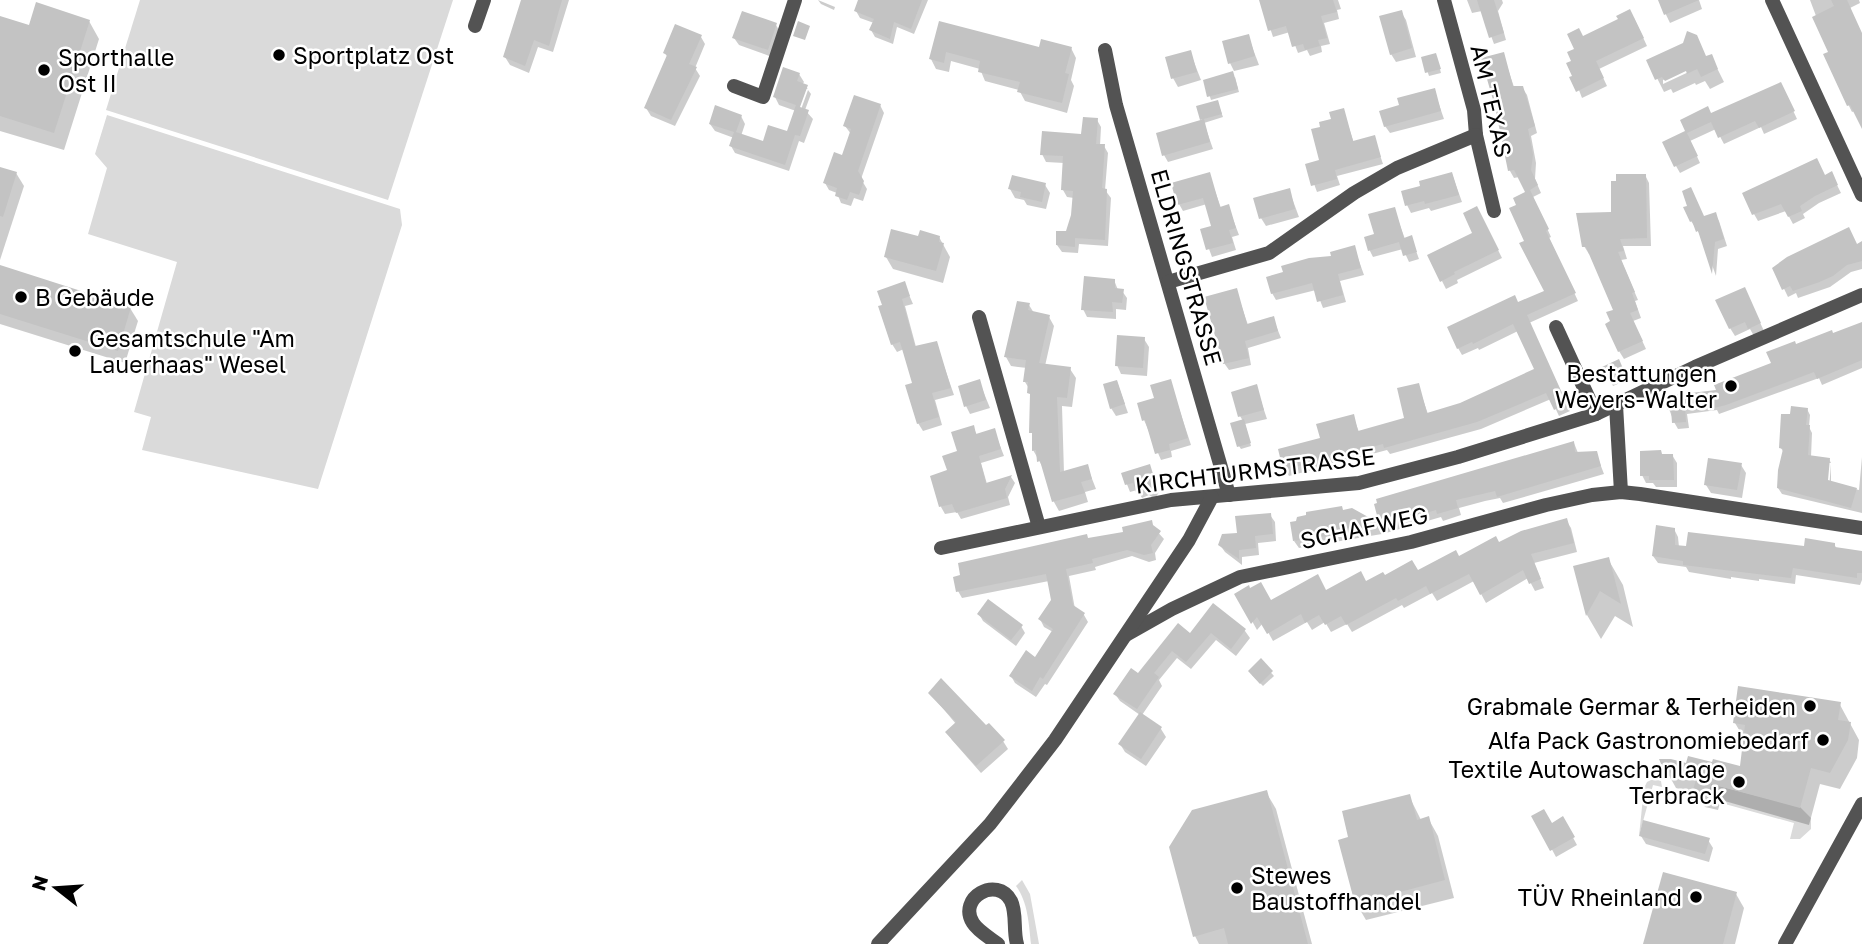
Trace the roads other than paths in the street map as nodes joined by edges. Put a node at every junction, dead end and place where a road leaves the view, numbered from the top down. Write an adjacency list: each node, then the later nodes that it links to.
1 (484, 0): 5 (street)
2 (795, 0): 7 (street)
3 (1444, 0): 8 (street, AM TEXAS)
4 (1772, 0): 9 (street)
5 (475, 26)
6 (1105, 50): 11 (street, ELDRINGSTRASSE)
7 (734, 86)
8 (1476, 135): 10 (street, AM TEXAS); 11 (street)
9 (1862, 195)
10 (1494, 211)
11 (1168, 282): 18 (street, ELDRINGSTRASSE)
12 (1862, 295): 15 (street, KIRCHTURMSTRASSE)
13 (979, 317): 20 (street)
14 (1556, 327): 16 (street)
15 (1616, 404): 16 (street, KIRCHTURMSTRASSE); 17 (street)
16 (1596, 414): 18 (street, KIRCHTURMSTRASSE)
17 (1621, 492): 21 (street, SCHAFWEG); 23 (street, SCHAFWEG)
18 (1229, 495): 19 (street, KIRCHTURMSTRASSE)
19 (1212, 497): 20 (street, KIRCHTURMSTRASSE); 23 (street, SCHAFWEG)
20 (1039, 527): 22 (street, KIRCHTURMSTRASSE)
21 (1862, 528)
22 (941, 548)
23 (1126, 635): 25 (street, SCHAFWEG)
24 (1862, 804): 28 (street)
25 (878, 944)
26 (998, 944): 27 (street)
27 (1017, 944)
28 (1785, 944)

